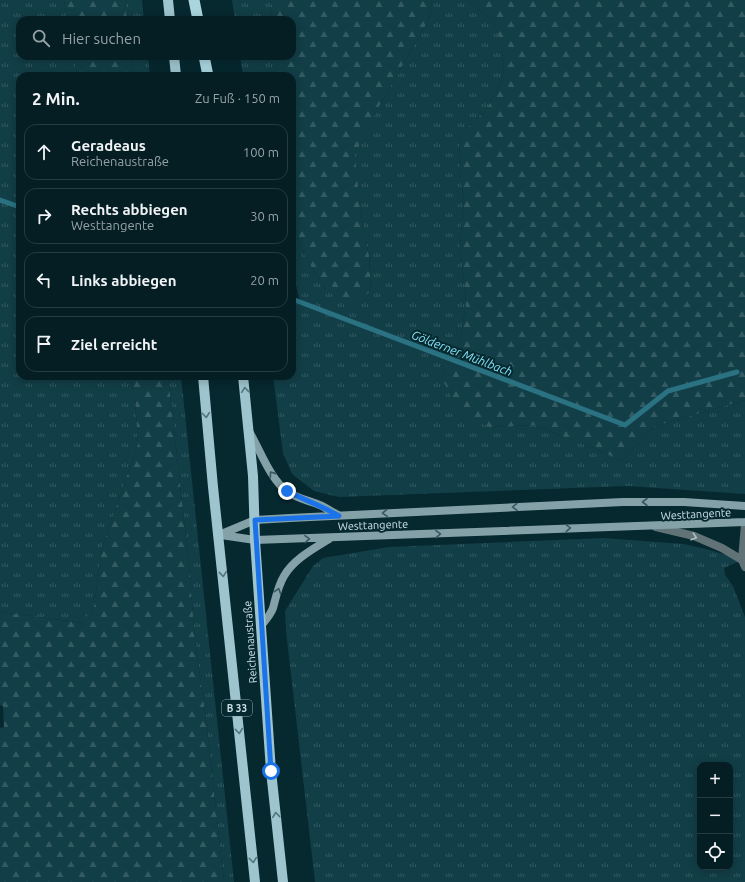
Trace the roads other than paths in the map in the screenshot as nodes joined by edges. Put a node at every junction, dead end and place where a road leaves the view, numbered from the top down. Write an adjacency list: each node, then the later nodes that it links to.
1 (168, 0): 3 (main road)
2 (194, 0): 4 (highway)
3 (170, 16)
4 (197, 16)
5 (174, 60): 7 (main road)
6 (205, 60): 8 (highway)
7 (176, 72)
8 (207, 72)
9 (203, 380): 17 (main road, B 33, one-way to 17)
10 (243, 380): 11 (main road, B 33, one-way to 10)
11 (249, 432): 13 (main road, one-way to 11); 14 (main road, B 33)
12 (745, 506): 13 (main road, Westtangente, one-way to 13)
13 (339, 516): 14 (main road, Westtangente)
14 (255, 520): 17 (main road, Westtangente); 19 (main road, Reichenaustraße / B 33)
15 (745, 523): 16 (main road, Westtangente); 20 (street)
16 (656, 527): 18 (main road, Westtangente, one-way to 16); 20 (street, one-way to 20)
17 (219, 535): 19 (main road, Westtangente); 22 (main road, Reichenaustraße / B 33, one-way to 22)
18 (330, 538): 19 (main road, Westtangente, one-way to 18); 21 (main road, one-way to 18)
19 (255, 540): 21 (main road, Reichenaustraße / B 33)
20 (743, 564)
21 (261, 626): 23 (main road, Reichenaustraße / B 33, one-way to 21)
22 (255, 882)
23 (283, 882)

